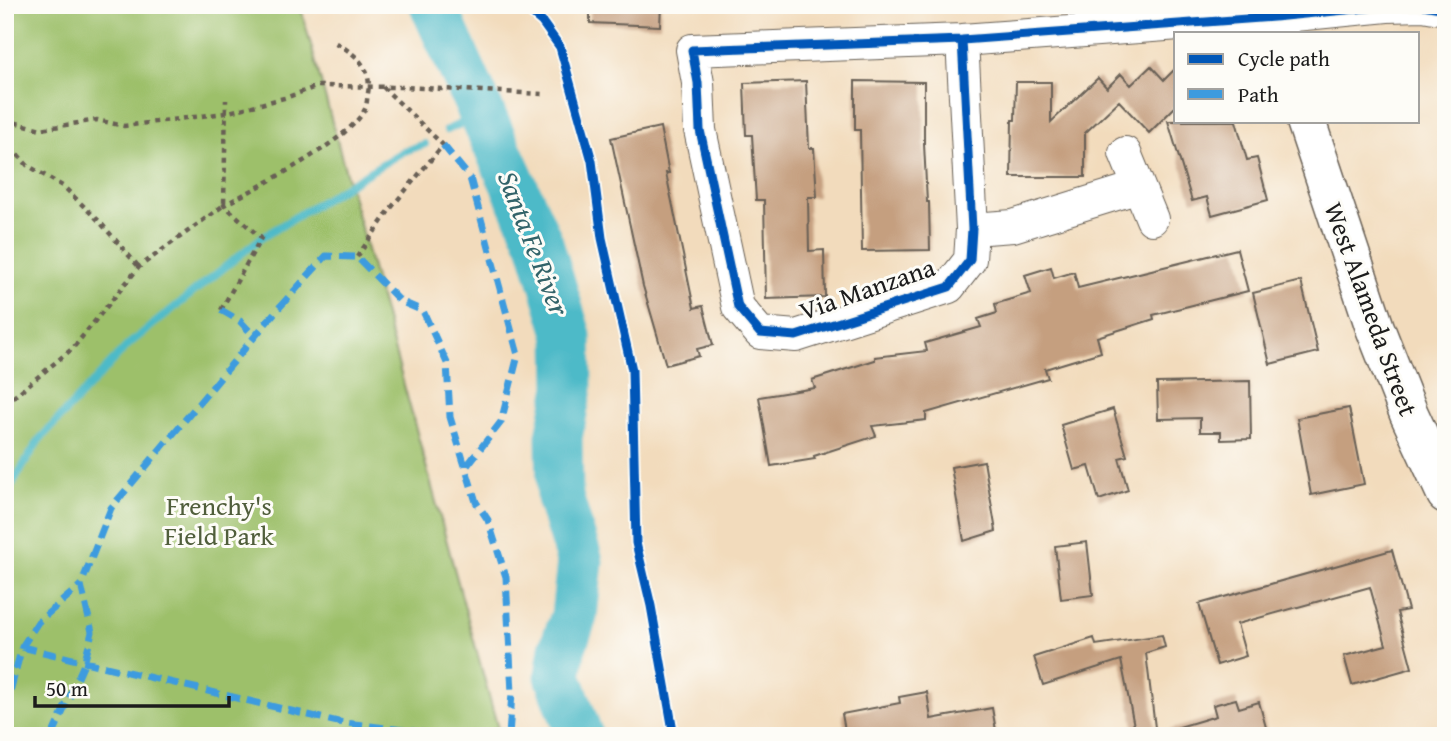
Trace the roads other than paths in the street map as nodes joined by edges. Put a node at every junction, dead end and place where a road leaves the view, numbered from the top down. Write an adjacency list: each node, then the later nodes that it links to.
1 (1446, 9): 2 (street)
2 (1274, 18): 3 (street)
3 (962, 40): 8 (street, Via Manzana); 8 (street, Via Manzana)
4 (1306, 122): 9 (street, West Alameda Street)
5 (1125, 153): 6 (street)
6 (1139, 187): 7 (street); 8 (street)
7 (1152, 219)
8 (972, 229)
9 (1446, 494)

